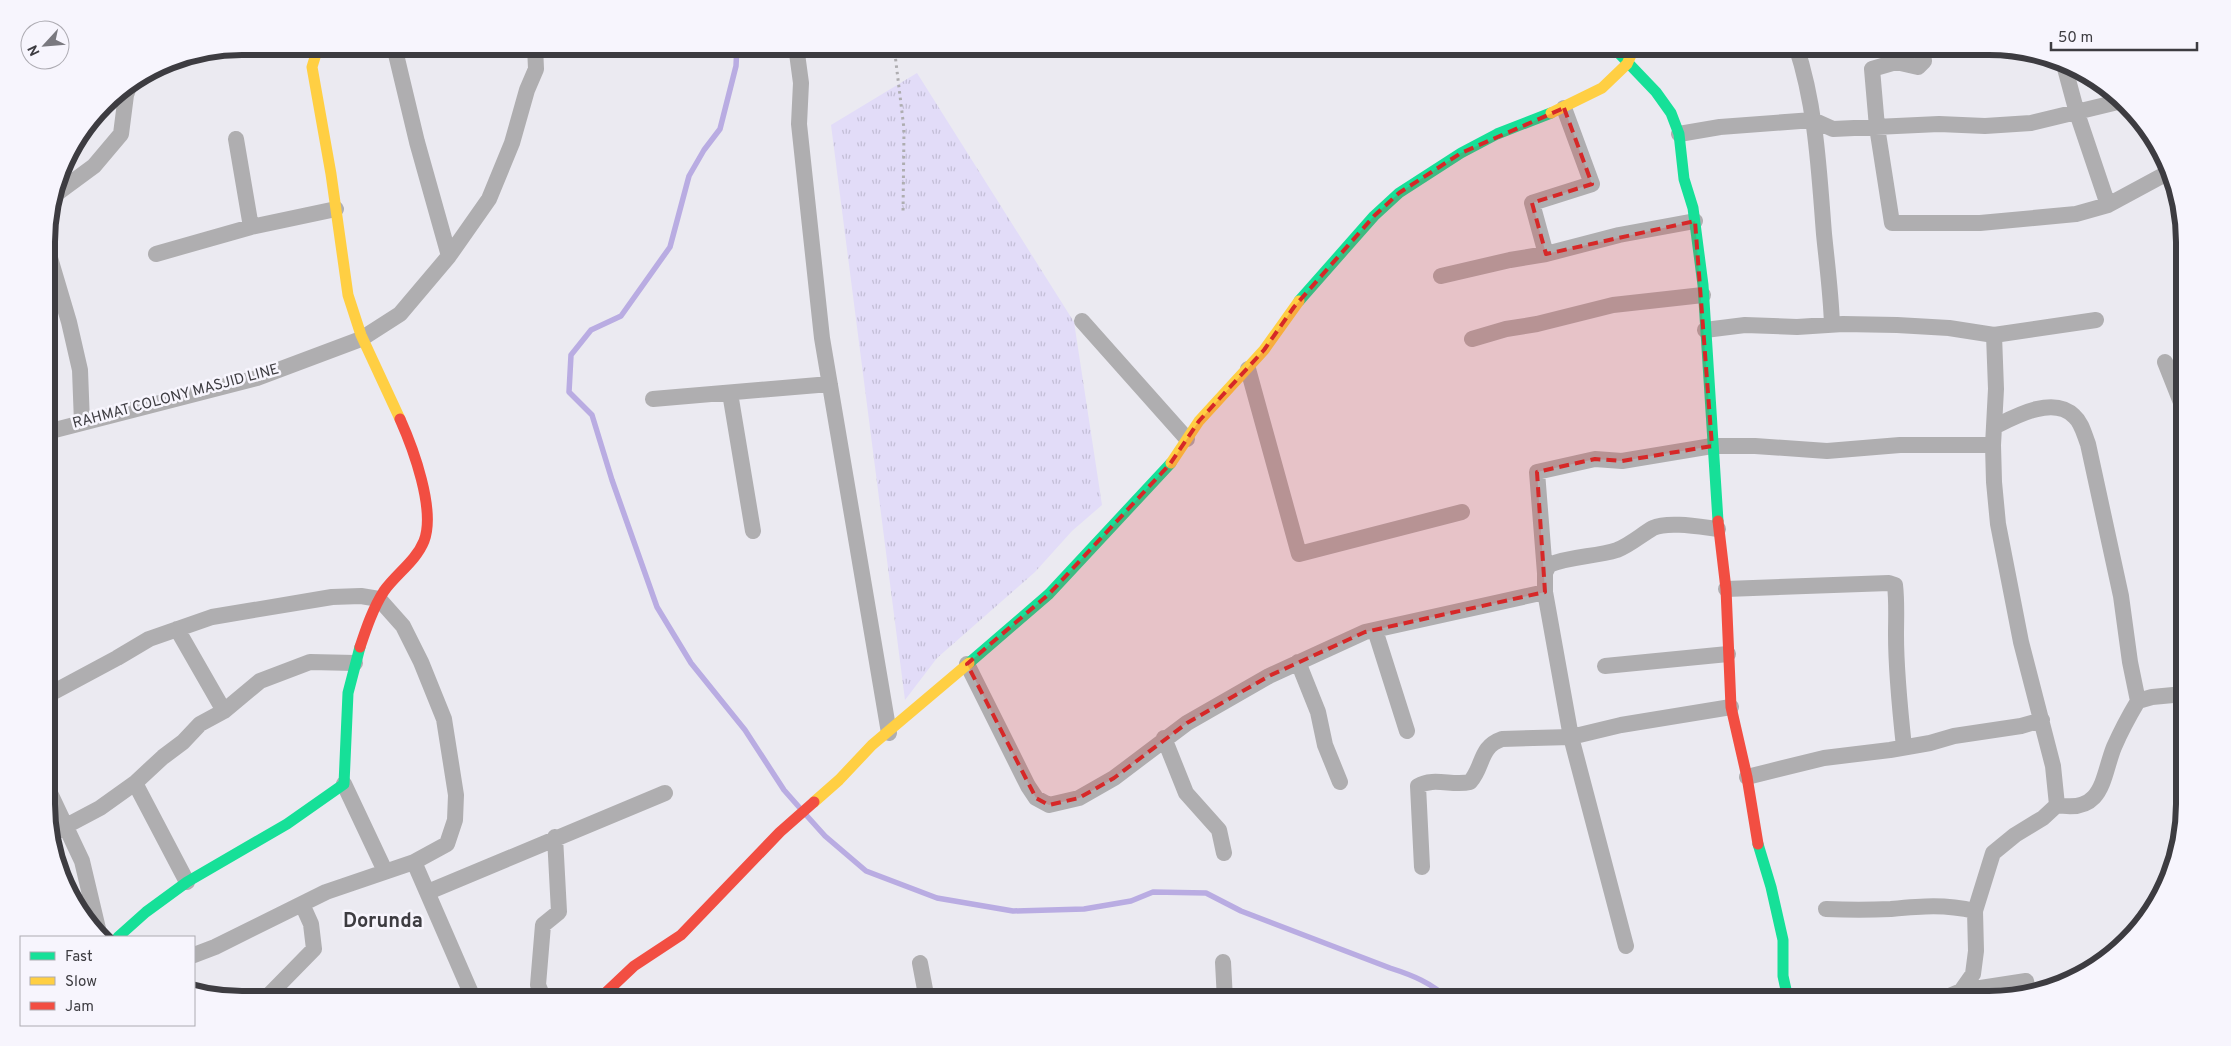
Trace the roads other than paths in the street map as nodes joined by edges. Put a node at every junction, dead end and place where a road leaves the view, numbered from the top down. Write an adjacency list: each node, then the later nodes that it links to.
1 (316, 55): 22 (street)
2 (396, 55): 27 (street)
3 (536, 55): 27 (street, RAHMAT COLONY MASJID LINE)
4 (797, 55): 40 (street)
5 (1620, 55): 9 (street)
6 (1631, 55): 9 (street)
7 (1798, 55): 15 (street)
8 (1923, 55): 16 (street)
9 (1627, 64): 13 (street); 17 (street)
10 (2066, 71): 14 (street)
11 (126, 96): 20 (street)
12 (2114, 103): 14 (street)
13 (1564, 108): 26 (street); 39 (street)
14 (2077, 113): 16 (street); 21 (street)
15 (1813, 120): 16 (street); 17 (street); 33 (street)
16 (1878, 127): 21 (street)
17 (1679, 134): 23 (street)
18 (236, 139): 24 (street)
19 (2163, 175): 21 (street)
20 (63, 189)
21 (2108, 205)
22 (336, 209): 24 (street); 36 (street)
23 (1695, 221): 26 (street); 30 (street)
24 (251, 227): 25 (street)
25 (156, 254)
26 (1546, 254): 29 (street)
27 (449, 256): 36 (street, RAHMAT COLONY MASJID LINE)
28 (55, 275): 44 (street)
29 (1441, 276)
30 (1703, 295): 34 (street); 37 (street)
31 (2096, 320): 35 (street)
32 (1082, 321): 47 (street)
33 (1832, 325): 34 (street); 35 (street)
34 (1705, 330): 49 (street)
35 (1994, 335): 45 (street)
36 (361, 339): 44 (street, RAHMAT COLONY MASJID LINE); 56 (street)
37 (1472, 339)
38 (2165, 362): 41 (street)
39 (1248, 369): 47 (street); 50 (street)
40 (830, 384): 42 (street); 71 (street)
41 (2176, 390)
42 (730, 393): 43 (street); 52 (street)
43 (653, 399)
44 (82, 423): 46 (street, RAHMAT COLONY MASJID LINE)
45 (1994, 427): 48 (street); 66 (street)
46 (55, 430)
47 (1187, 439): 62 (street)
48 (1993, 445): 49 (street); 69 (street)
49 (1712, 446): 51 (street); 53 (street)
50 (1462, 512)
51 (1718, 529): 53 (street); 54 (street)
52 (753, 531)
53 (1545, 573): 55 (street)
54 (1726, 589): 59 (street); 74 (street)
55 (1544, 592): 58 (street); 72 (street)
56 (379, 600): 57 (street); 61 (street); 86 (street)
57 (176, 629): 64 (street); 68 (street)
58 (1375, 630): 60 (street); 70 (street)
59 (1728, 654): 63 (street); 67 (street)
60 (1298, 662): 73 (street); 76 (street)
61 (355, 663): 68 (street); 78 (street)
62 (967, 664): 71 (street); 73 (street)
63 (1605, 666)
64 (55, 691)
65 (2176, 694): 66 (street)
66 (2138, 701): 80 (street)
67 (1731, 707): 72 (street); 75 (street)
68 (224, 711): 77 (street)
69 (2042, 720): 74 (street); 80 (street)
70 (1406, 731)
71 (889, 733): 104 (street)
72 (1571, 737): 87 (street); 96 (street)
73 (1164, 738): 85 (street)
74 (1904, 746): 75 (street)
75 (1747, 778): 107 (street)
76 (1340, 782)
77 (135, 783): 82 (street); 89 (street)
78 (344, 784): 88 (street); 89 (street)
79 (665, 793): 84 (street)
80 (2057, 804): 93 (street)
81 (55, 805): 82 (street)
82 (65, 828): 83 (street); 94 (street)
83 (58, 831)
84 (555, 837): 90 (street); 103 (street)
85 (1224, 853)
86 (414, 862): 88 (street); 90 (street)
87 (1422, 866)
88 (385, 871): 91 (street)
89 (187, 882): 95 (street)
90 (428, 892): 102 (street)
91 (302, 904): 97 (street); 101 (street)
92 (1826, 909): 93 (street)
93 (1975, 911): 108 (street)
94 (96, 921)
95 (119, 936)
96 (1626, 946)
97 (195, 955)
98 (1223, 962): 106 (street)
99 (920, 963): 105 (street)
100 (2027, 987): 109 (street)
101 (272, 991)
102 (470, 991)
103 (540, 991)
104 (608, 991)
105 (925, 991)
106 (1225, 991)
107 (1786, 991)
108 (1956, 991)
109 (1978, 991)

